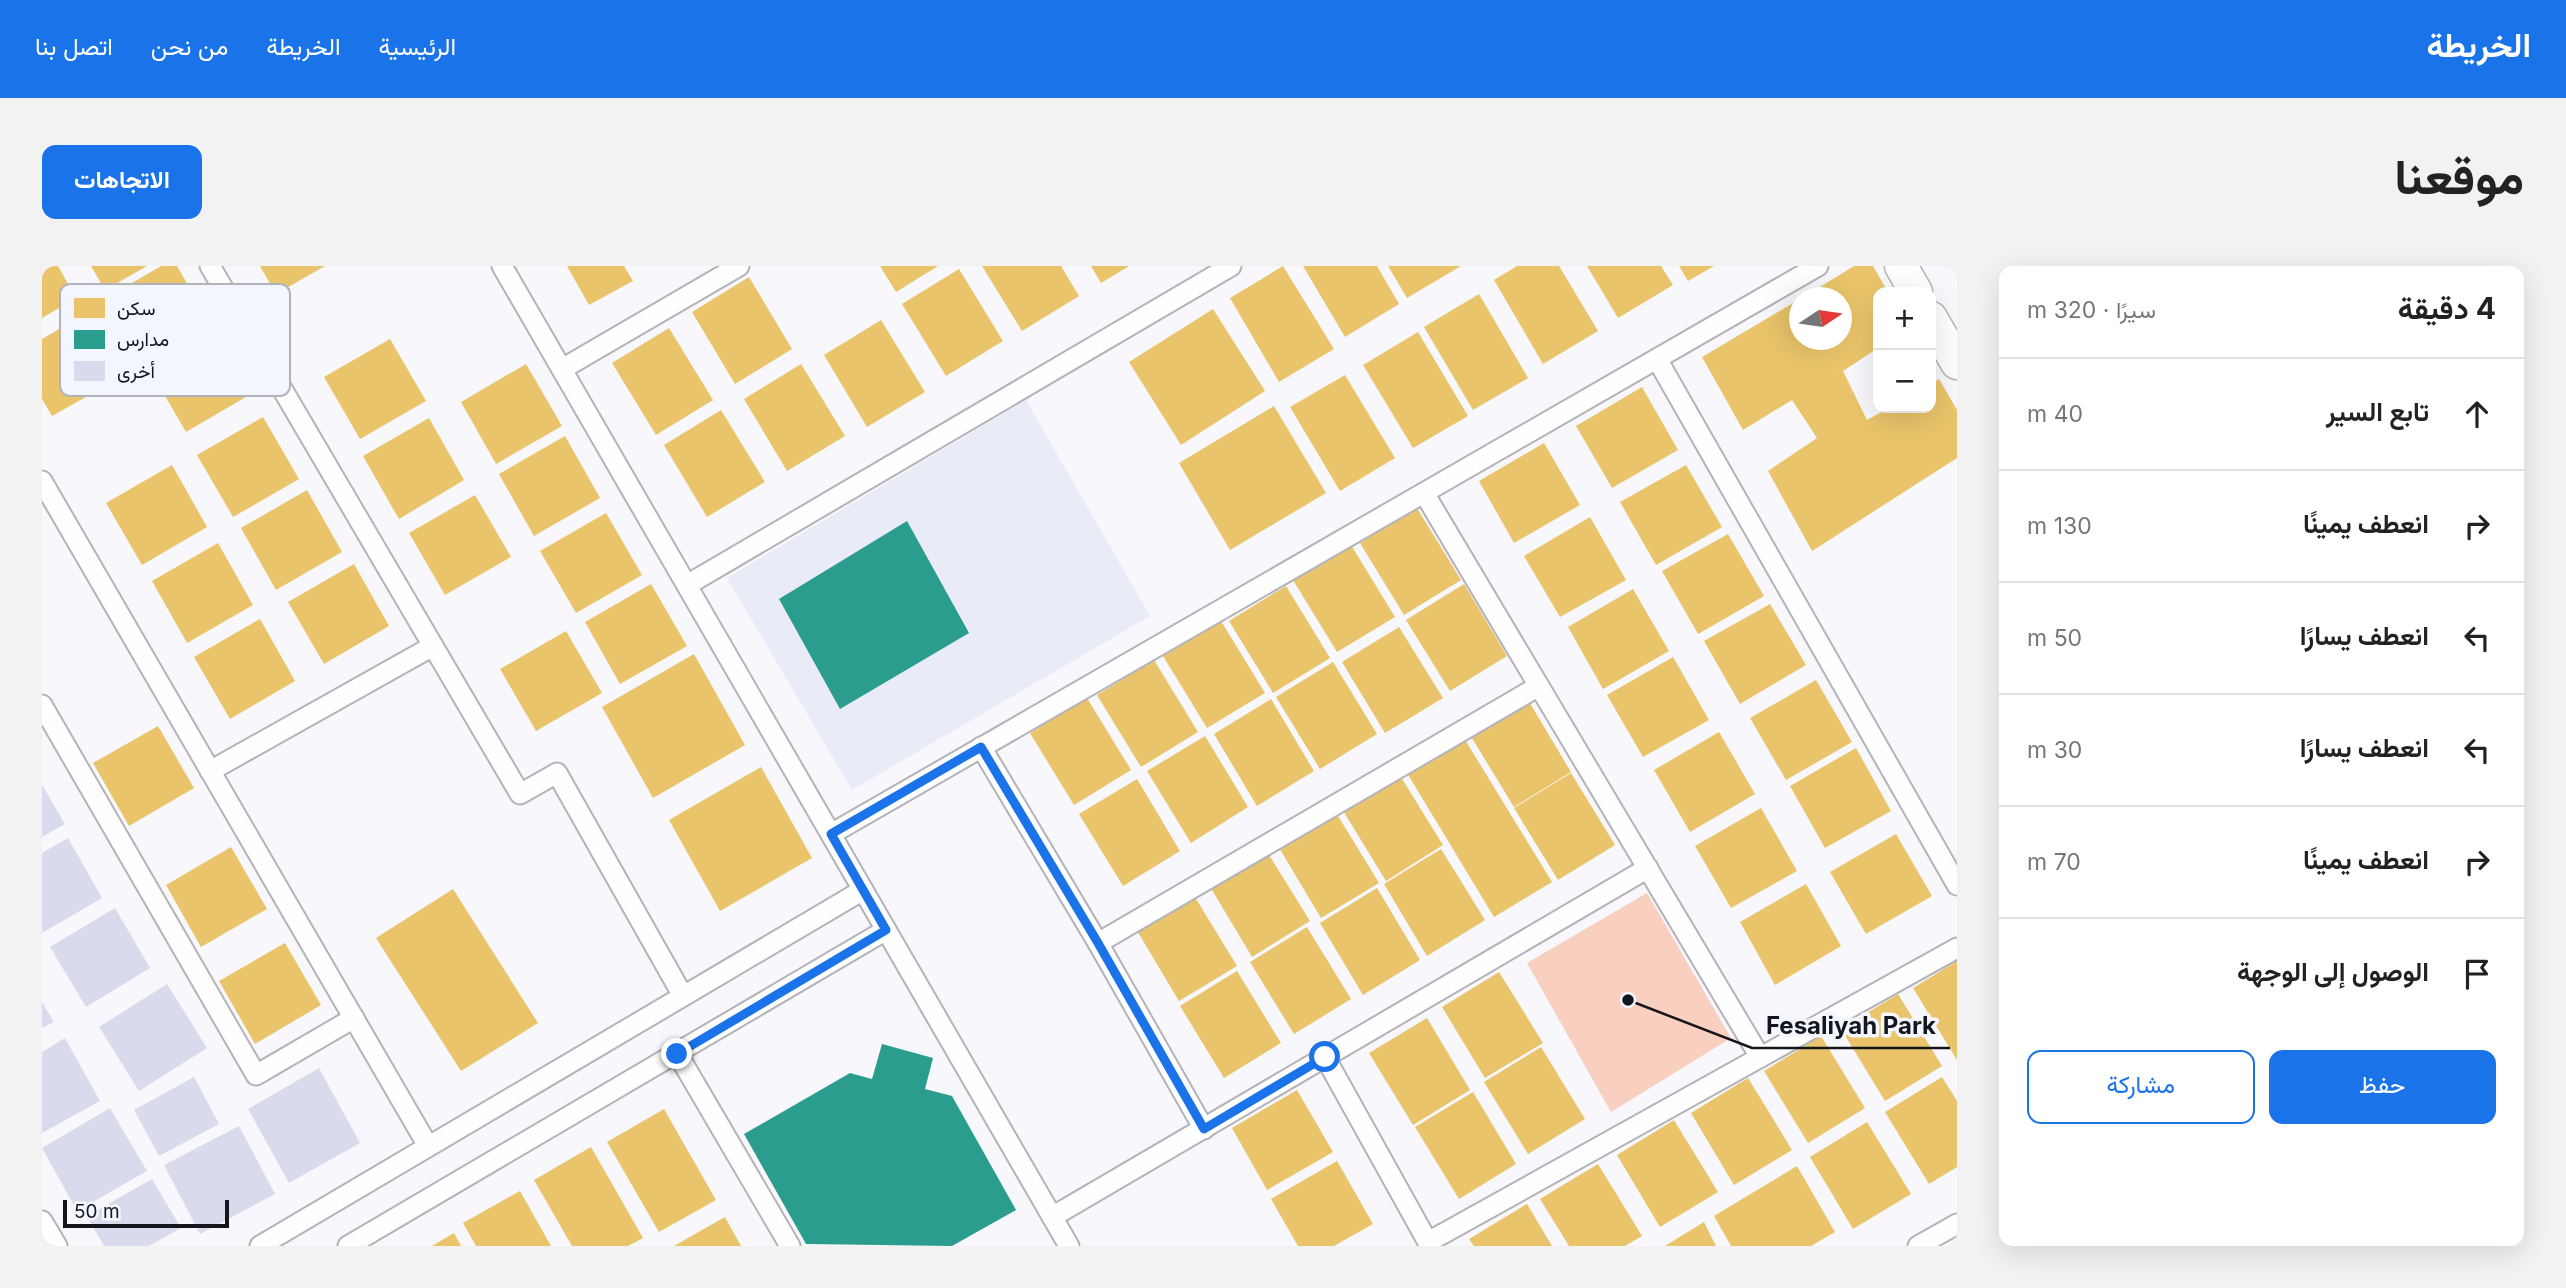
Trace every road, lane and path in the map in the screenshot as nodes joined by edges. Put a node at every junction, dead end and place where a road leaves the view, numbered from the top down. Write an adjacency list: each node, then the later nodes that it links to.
1 (210, 266): 7 (street)
2 (502, 266): 12 (street)
3 (739, 266): 12 (street)
4 (1231, 266): 16 (street)
5 (1818, 266): 10 (street)
6 (1901, 266): 8 (main road)
7 (221, 284)
8 (1913, 287)
9 (1936, 327): 11 (main road)
10 (1657, 359): 15 (street); 24 (street)
11 (1957, 363)
12 (562, 369): 16 (street)
13 (286, 396): 17 (street)
14 (42, 481): 21 (street)
15 (1424, 493): 18 (street); 20 (street)
16 (687, 585): 22 (street)
17 (433, 646): 21 (street); 29 (street)
18 (1539, 686): 23 (street); 27 (street)
19 (42, 705): 30 (street)
20 (981, 747): 22 (street); 27 (street)
21 (211, 771): 30 (street)
22 (831, 834): 25 (street)
23 (1648, 869): 32 (street); 33 (street)
24 (1957, 885)
25 (863, 890): 26 (street); 29 (street)
26 (886, 930): 31 (street); 36 (street)
27 (1098, 943): 34 (street)
28 (1957, 948): 33 (street)
29 (683, 996): 35 (street)
30 (354, 1018): 35 (street)
31 (677, 1054): 43 (street); 44 (street)
32 (1325, 1057): 34 (street); 39 (street)
33 (1760, 1057): 39 (street)
34 (1204, 1129): 36 (street)
35 (429, 1146): 42 (street)
36 (1052, 1217): 45 (street)
37 (42, 1221): 41 (street)
38 (1957, 1224): 40 (street)
39 (1429, 1244)
40 (1924, 1245)
41 (57, 1246)
42 (260, 1246)
43 (348, 1246)
44 (790, 1246)
45 (1069, 1246)

